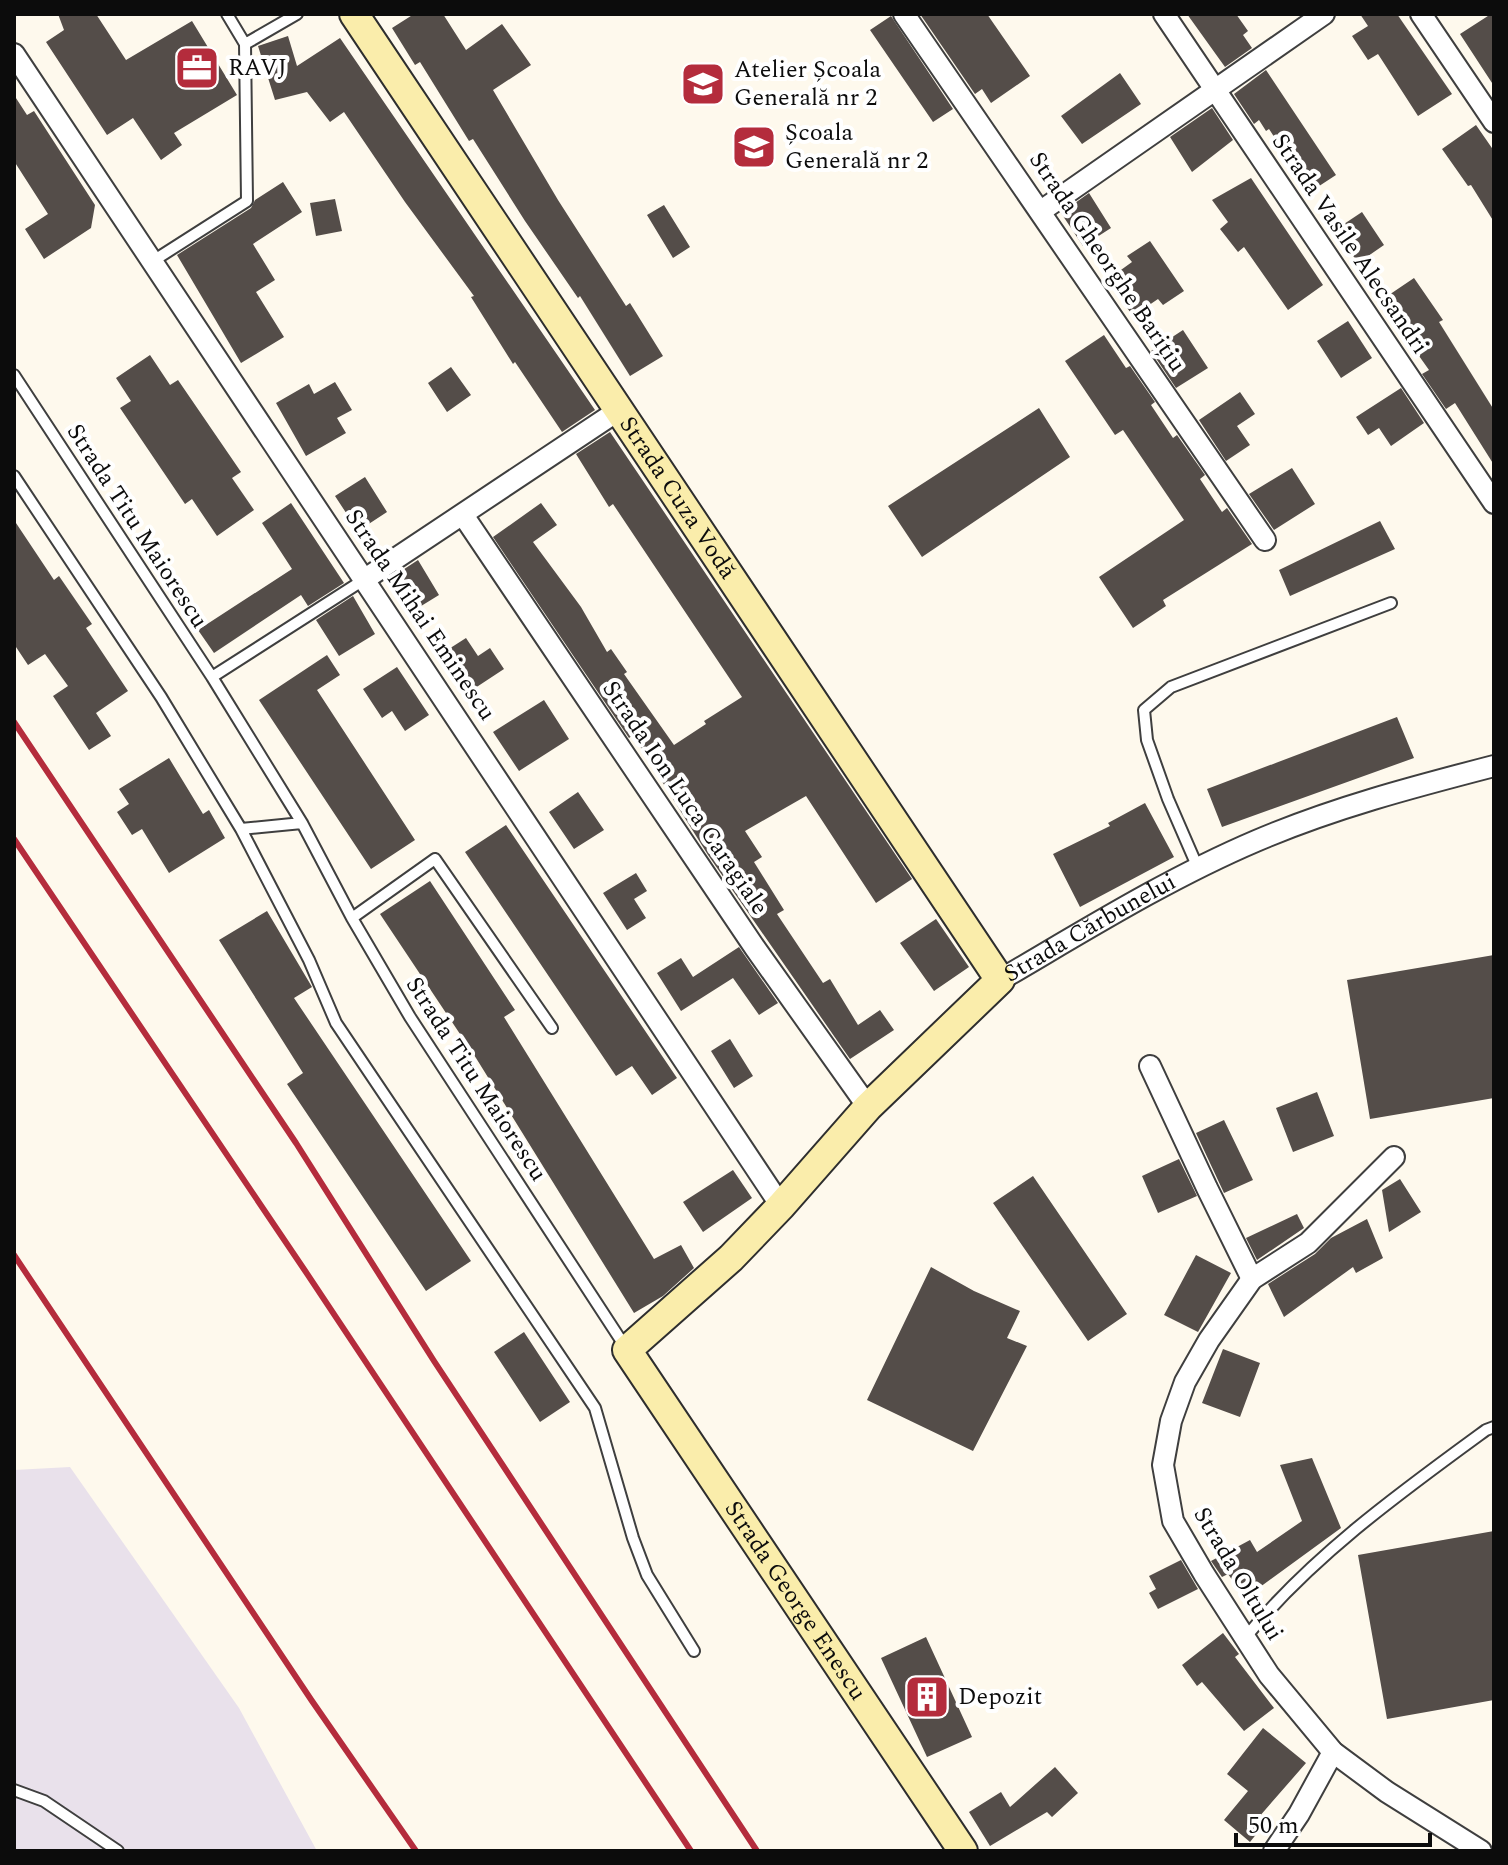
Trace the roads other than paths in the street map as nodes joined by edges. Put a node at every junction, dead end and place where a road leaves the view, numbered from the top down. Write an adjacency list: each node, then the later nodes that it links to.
1 (227, 14): 8 (lane)
2 (297, 14): 8 (lane)
3 (354, 14): 15 (main road, Strada Cuza Vodă)
4 (904, 14): 12 (street, Strada Gheorghe Barițiu)
5 (1164, 14): 10 (street, Strada Vasile Alecsandri)
6 (1324, 14): 10 (street)
7 (1421, 14): 11 (street)
8 (245, 44): 13 (lane)
9 (14, 54): 13 (street, Strada Mihai Eminescu)
10 (1216, 90): 12 (street); 17 (street, Strada Vasile Alecsandri)
11 (1494, 122)
12 (1041, 211): 19 (street, Strada Gheorghe Barițiu)
13 (153, 261): 20 (street, Strada Mihai Eminescu)
14 (14, 375): 22 (lane, Strada Titu Maiorescu)
15 (619, 410): 18 (street); 28 (main road, Strada Cuza Vodă)
16 (14, 476): 25 (lane)
17 (1494, 503)
18 (463, 515): 20 (street); 31 (street, Strada Ion Luca Caragiale)
19 (1265, 540)
20 (365, 579): 22 (lane); 33 (street, Strada Mihai Eminescu)
21 (1391, 603): 26 (lane)
22 (212, 677): 24 (lane, Strada Titu Maiorescu)
23 (1494, 766): 26 (street, Strada Cărbunelui)
24 (302, 823): 25 (lane); 27 (lane, Strada Titu Maiorescu)
25 (241, 829): 38 (lane)
26 (1198, 868): 28 (street, Strada Cărbunelui)
27 (352, 918): 29 (lane); 35 (lane, Strada Titu Maiorescu)
28 (1000, 980): 31 (main road, Strada Cărbunelui)
29 (552, 1028)
30 (1150, 1066): 34 (street)
31 (868, 1107): 33 (main road, Strada Cărbunelui)
32 (1394, 1157): 34 (street, Strada Oltului)
33 (781, 1206): 35 (main road, Strada Cărbunelui)
34 (1252, 1279): 37 (street, Strada Oltului)
35 (627, 1350): 42 (main road, Strada George Enescu)
36 (1494, 1427): 37 (lane)
37 (1245, 1638): 39 (street, Strada Oltului)
38 (694, 1651)
39 (1333, 1752): 43 (street); 44 (street, Strada Oltului)
40 (14, 1790): 41 (lane)
41 (118, 1851)
42 (963, 1851)
43 (1274, 1851)
44 (1481, 1851)

